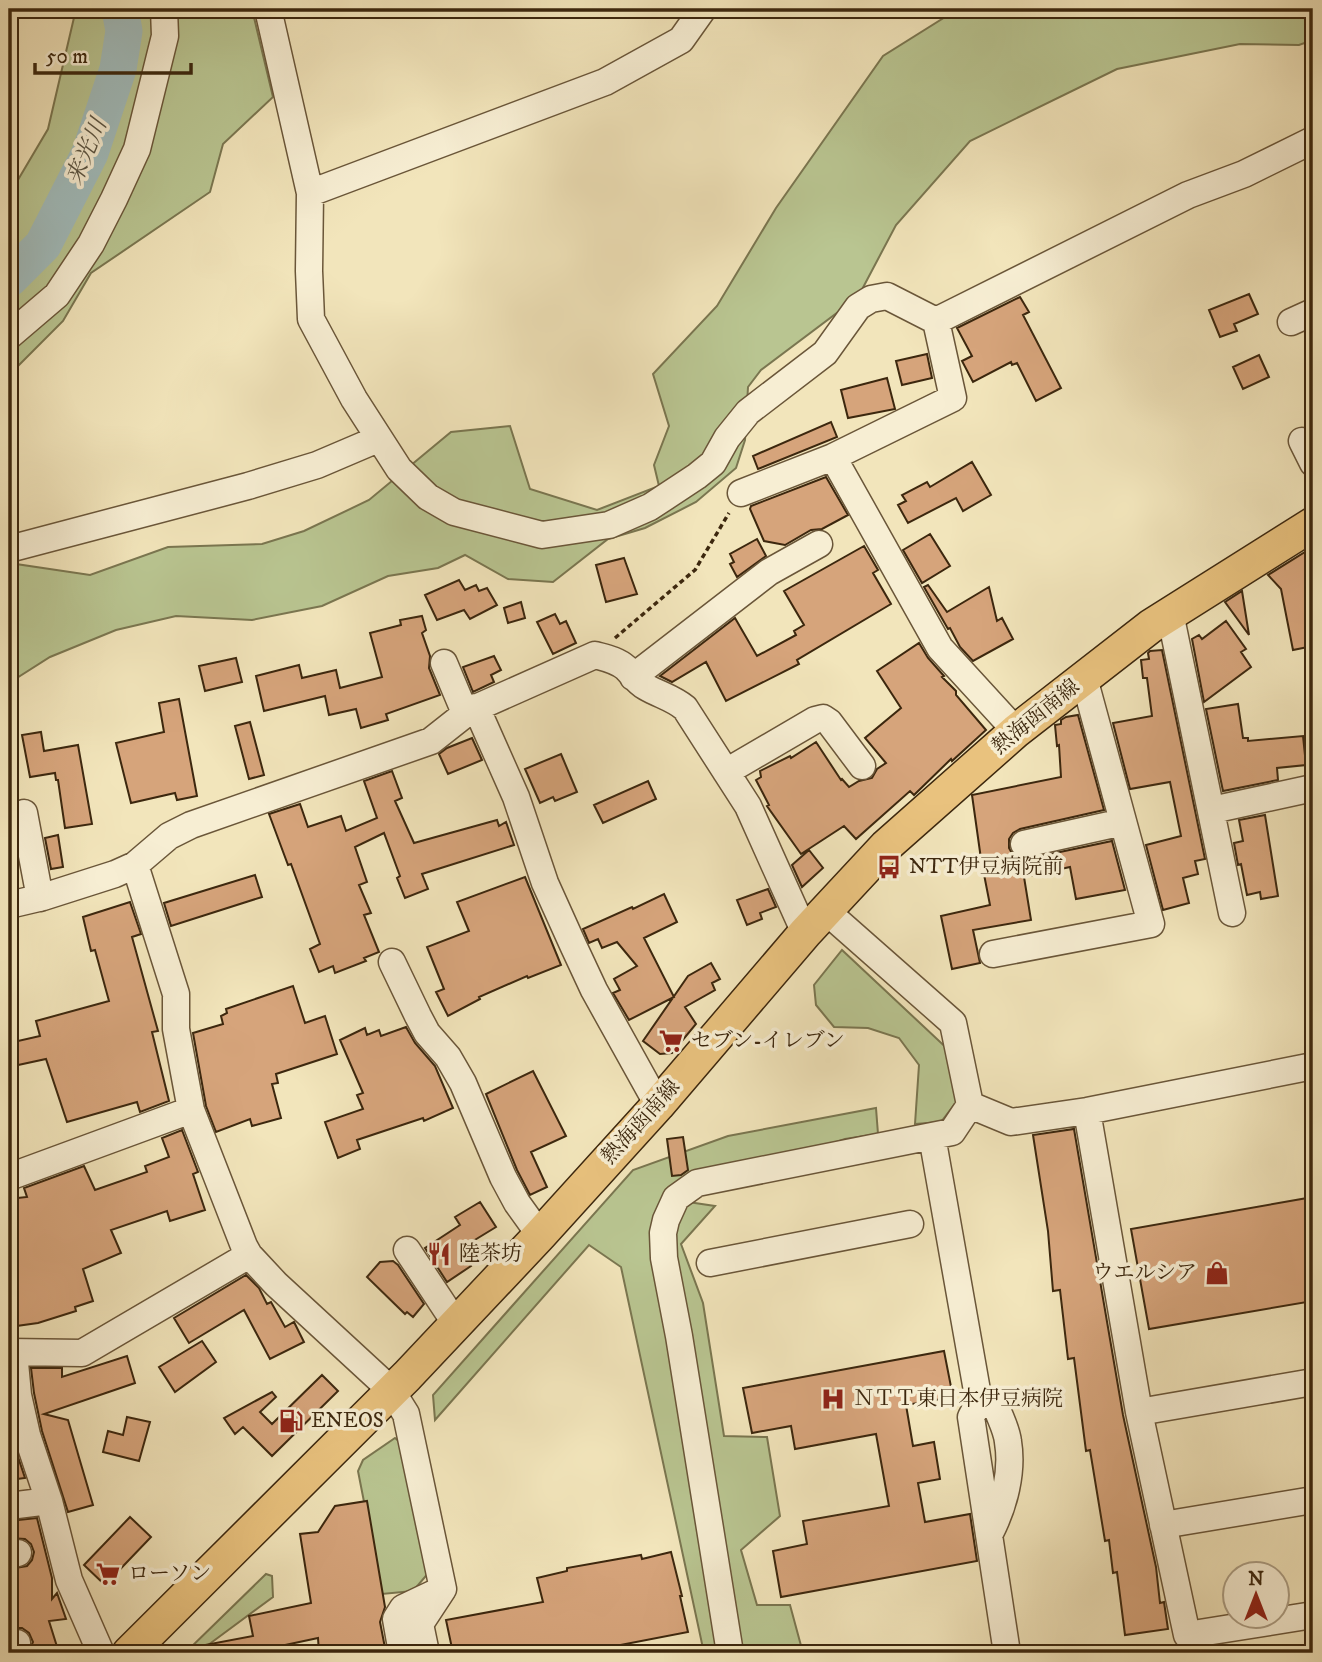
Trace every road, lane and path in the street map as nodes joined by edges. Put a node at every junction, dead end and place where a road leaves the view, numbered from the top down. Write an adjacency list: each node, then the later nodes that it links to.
1 (164, 9): 7 (street)
2 (268, 9): 5 (street)
3 (704, 9): 5 (street)
4 (1313, 140): 6 (street)
5 (310, 193): 8 (street)
6 (936, 321): 8 (street); 9 (street)
7 (9, 337)
8 (378, 439): 13 (street)
9 (832, 457): 10 (street); 20 (street)
10 (741, 493): 15 (path)
11 (1313, 524): 14 (main road, 熱海函南線)
12 (820, 544): 17 (street)
13 (9, 549)
14 (1170, 613): 18 (main road, 熱海函南線); 24 (street)
15 (595, 656): 17 (street); 19 (street)
16 (444, 663): 19 (street)
17 (633, 677): 22 (street)
18 (1084, 678): 20 (main road, 熱海函南線); 26 (street)
19 (471, 710): 28 (street); 36 (street)
20 (1016, 731): 32 (main road, 熱海函南線)
21 (862, 766): 22 (street)
22 (726, 772): 32 (street)
23 (1313, 788): 24 (street)
24 (1212, 810): 31 (street)
25 (24, 813): 29 (street)
26 (1123, 822): 27 (street); 33 (street)
27 (1024, 844)
28 (135, 865): 29 (street); 38 (street)
29 (40, 898): 30 (street)
30 (9, 905)
31 (1232, 913)
32 (816, 922): 36 (main road, 熱海函南線); 37 (street)
33 (993, 954)
34 (392, 962): 43 (street)
35 (1313, 1066): 39 (street)
36 (658, 1105): 43 (main road, 熱海函南線)
37 (970, 1105): 39 (street); 40 (street)
38 (191, 1110): 41 (street); 45 (street)
39 (1087, 1111): 51 (street)
40 (932, 1136): 62 (street); 63 (street)
41 (9, 1177)
42 (910, 1224): 46 (street)
43 (540, 1236): 47 (main road, 熱海函南線)
44 (407, 1250): 47 (street)
45 (249, 1255): 48 (street); 50 (street)
46 (710, 1263)
47 (456, 1324): 50 (main road, 熱海函南線)
48 (11, 1352): 53 (street)
49 (1313, 1382): 51 (street)
50 (391, 1390): 56 (street); 59 (main road, 熱海函南線)
51 (1139, 1412): 55 (street)
52 (1313, 1500): 55 (street)
53 (49, 1501): 54 (street); 58 (street)
54 (9, 1506)
55 (1163, 1525): 57 (street)
56 (443, 1590): 60 (street); 61 (street)
57 (1313, 1615)
58 (101, 1653)
59 (129, 1653)
60 (402, 1653)
61 (426, 1653)
62 (730, 1653)
63 (1007, 1653)

